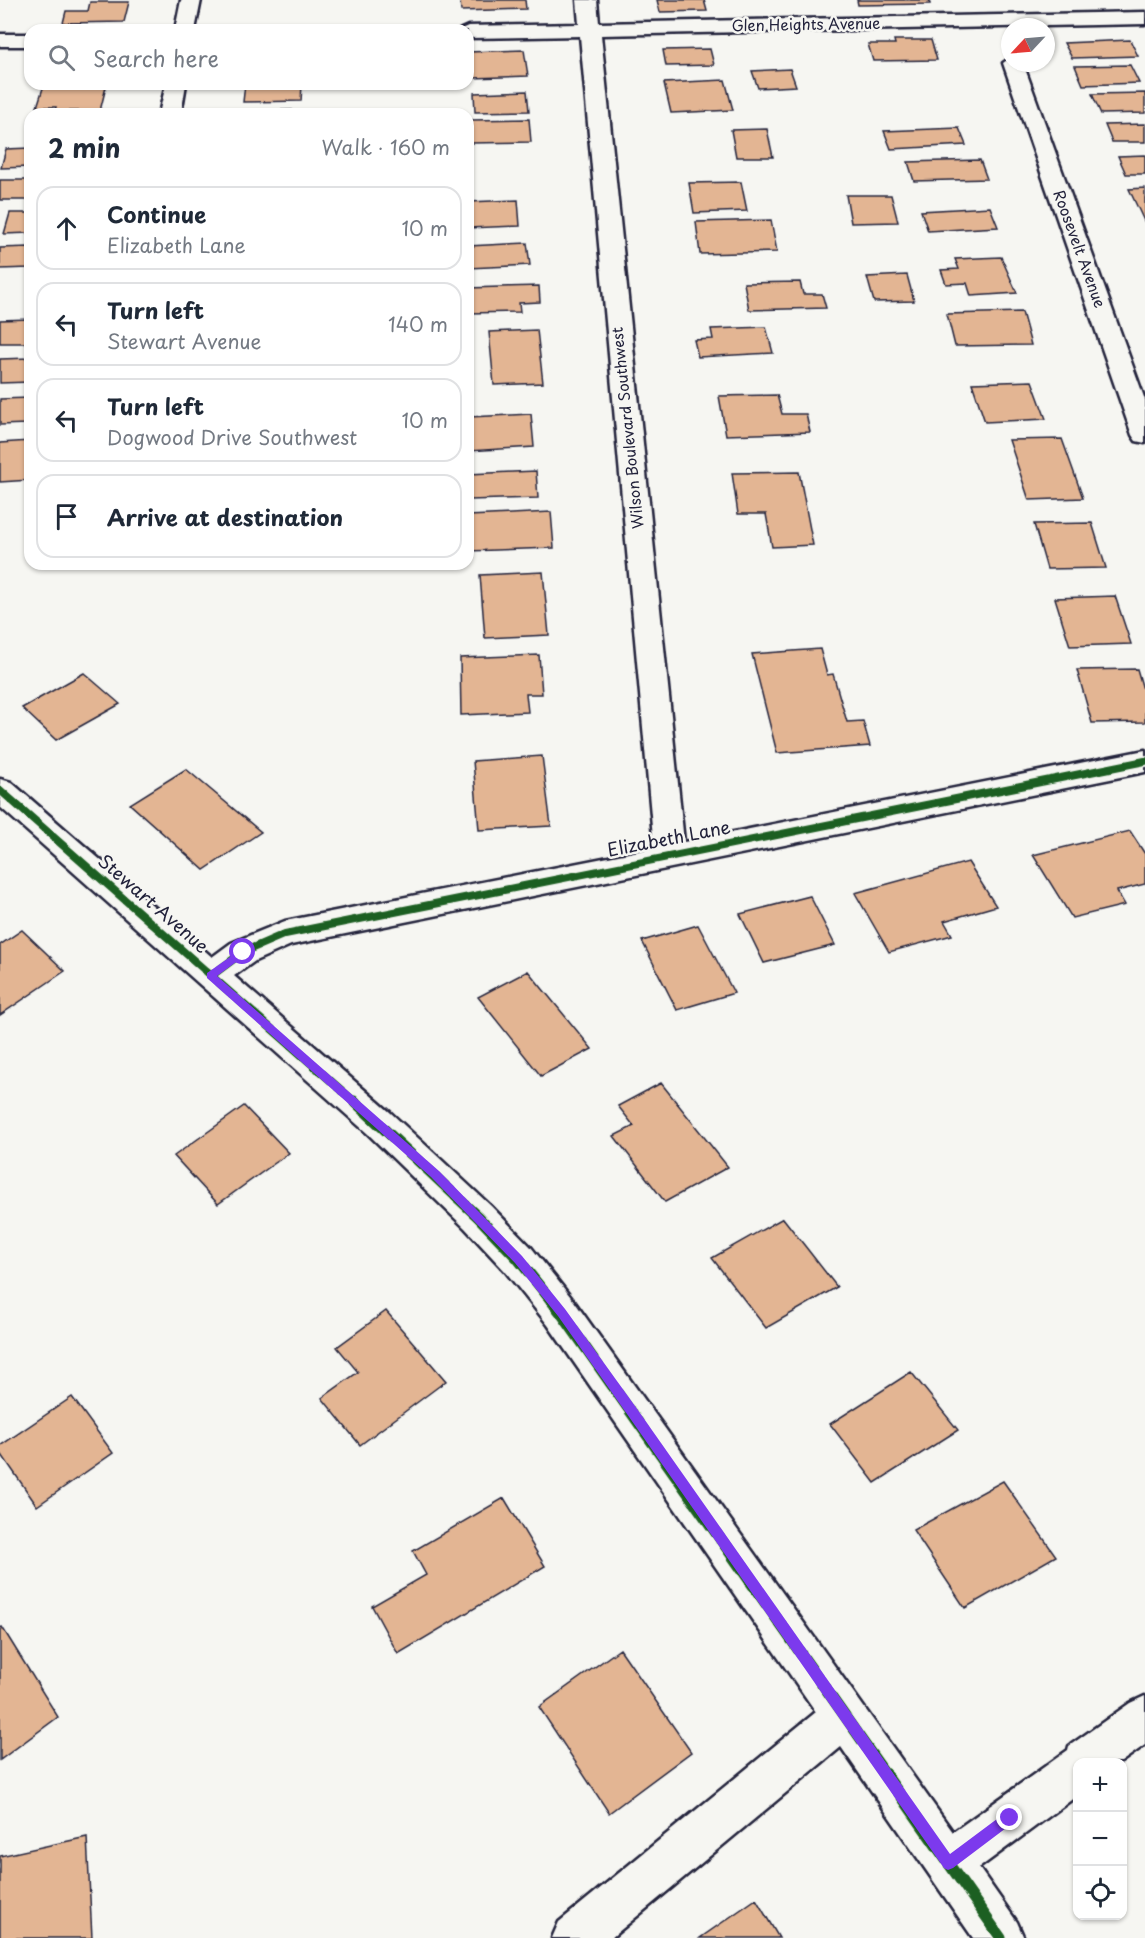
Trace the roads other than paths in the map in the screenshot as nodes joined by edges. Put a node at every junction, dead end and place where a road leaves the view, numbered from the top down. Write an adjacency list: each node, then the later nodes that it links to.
1 (190, 0): 5 (street)
2 (587, 0): 6 (street, Wilson Boulevard Southwest)
3 (990, 0): 7 (street, Roosevelt Avenue)
4 (1145, 18): 9 (street, Glen Heights Avenue)
5 (186, 24)
6 (590, 30): 8 (street, Glen Heights Avenue); 12 (street, Glen Heights Avenue); 19 (street, Wilson Boulevard Southwest)
7 (1001, 30)
8 (474, 32)
9 (1055, 35)
10 (0, 40): 11 (street)
11 (24, 40)
12 (1001, 44)
13 (1016, 72): 16 (street, Roosevelt Avenue)
14 (175, 90): 15 (street)
15 (171, 108)
16 (1145, 435)
17 (1145, 762): 19 (street, Elizabeth Lane)
18 (0, 790): 20 (street, Stewart Avenue)
19 (670, 856): 20 (street, Elizabeth Lane)
20 (210, 976): 21 (street, Stewart Avenue)
21 (844, 1717): 25 (street, Stewart Avenue); 26 (street)
22 (1145, 1718): 23 (street)
23 (1090, 1758)
24 (1073, 1771): 25 (street)
25 (948, 1863): 27 (street, Stewart Avenue)
26 (575, 1938)
27 (1001, 1938)

